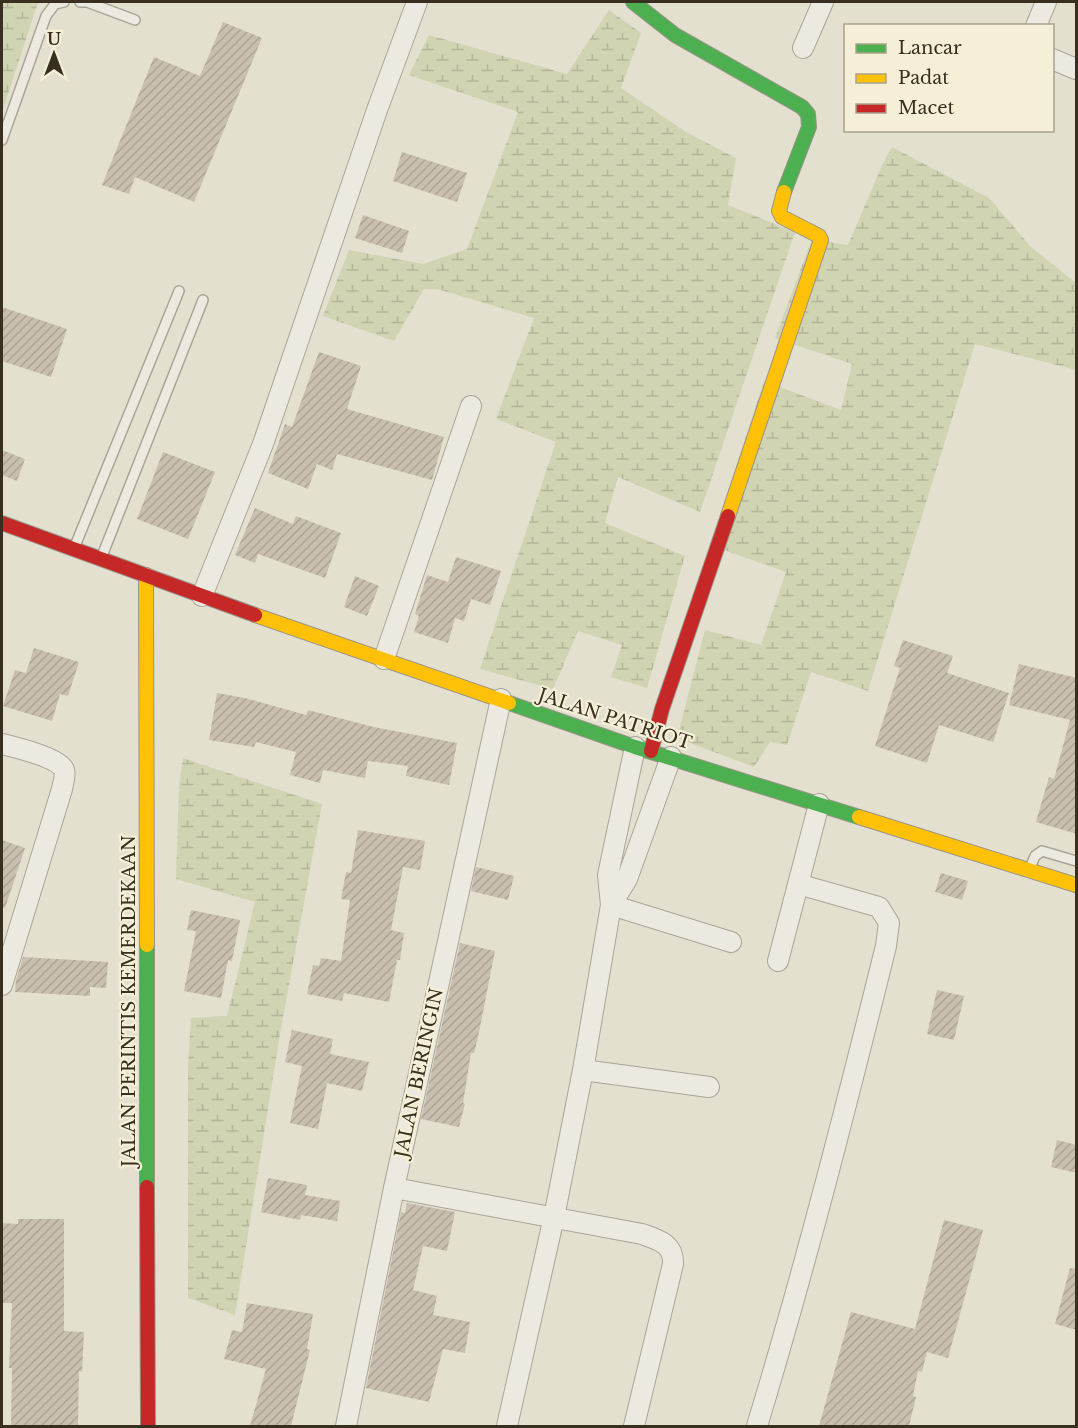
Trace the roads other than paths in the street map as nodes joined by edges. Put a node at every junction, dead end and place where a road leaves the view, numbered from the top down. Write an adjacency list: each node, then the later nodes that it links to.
1 (64, 2): 12 (lane)
2 (80, 2): 7 (lane)
3 (417, 2): 20 (street)
4 (633, 2): 24 (street)
5 (823, 2): 9 (street)
6 (1046, 2): 8 (street)
7 (135, 20)
8 (1037, 24)
9 (803, 48)
10 (1054, 59): 11 (street)
11 (1077, 69)
12 (2, 140)
13 (179, 291): 17 (lane)
14 (203, 300): 18 (lane)
15 (471, 406): 21 (street)
16 (3, 530): 17 (street, JALAN PATRIOT)
17 (74, 548): 18 (street, JALAN PATRIOT)
18 (101, 558): 19 (street, JALAN PATRIOT)
19 (146, 575): 20 (street, JALAN PATRIOT); 39 (street, JALAN PERINTIS KEMERDEKAAN)
20 (202, 596): 21 (street, JALAN PATRIOT)
21 (384, 659): 22 (street, JALAN PATRIOT)
22 (499, 710): 24 (street, JALAN PATRIOT); 37 (street, JALAN BERINGIN)
23 (2, 744): 34 (street)
24 (637, 755): 25 (street, JALAN PATRIOT); 31 (street)
25 (667, 768): 26 (street, JALAN PATRIOT); 31 (street)
26 (817, 811): 28 (street, JALAN PATRIOT); 29 (street)
27 (1077, 861): 28 (lane)
28 (1030, 870): 30 (street, JALAN PATRIOT)
29 (798, 884): 33 (street); 43 (street)
30 (1077, 885)
31 (611, 905): 32 (street); 35 (street)
32 (731, 942)
33 (778, 961)
34 (2, 985)
35 (583, 1070): 36 (street); 38 (street)
36 (709, 1087)
37 (394, 1188): 38 (street); 40 (street, JALAN BERINGIN)
38 (554, 1217): 41 (street); 42 (street)
39 (147, 1426)
40 (346, 1426)
41 (507, 1426)
42 (634, 1426)
43 (757, 1426)

